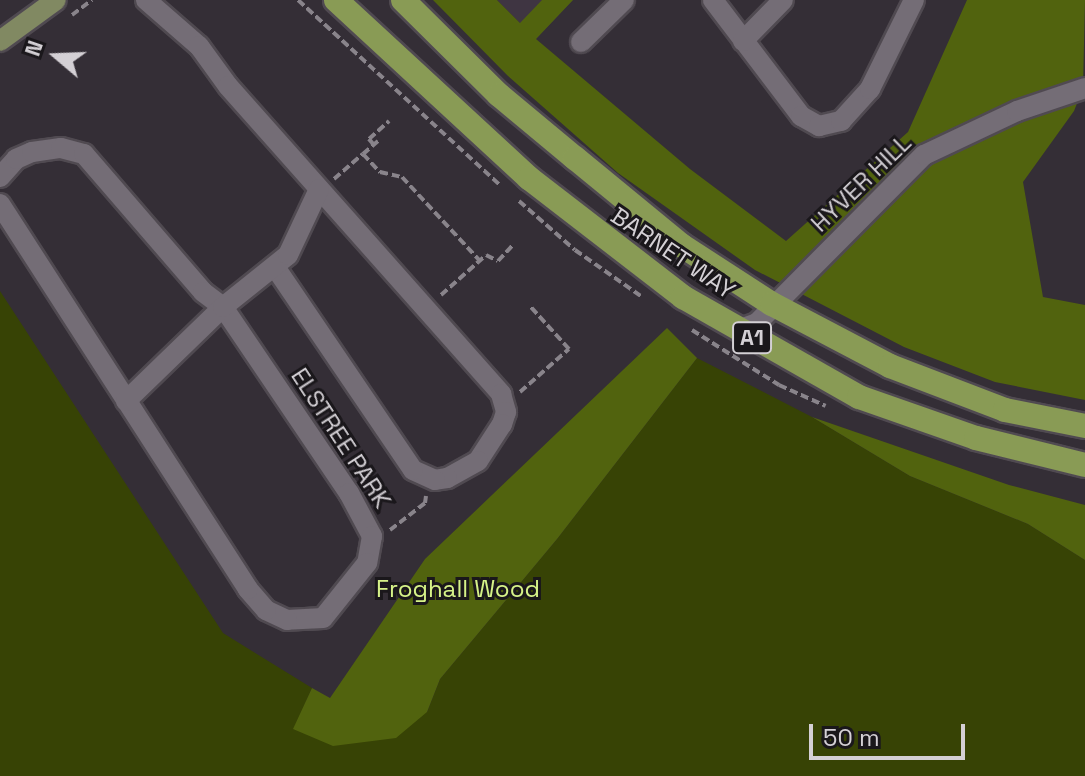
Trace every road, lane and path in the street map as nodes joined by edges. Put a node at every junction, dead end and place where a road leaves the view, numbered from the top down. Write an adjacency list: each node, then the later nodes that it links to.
1 (56, 0): 9 (main road)
2 (146, 0): 16 (street)
3 (336, 0): 25 (highway, BARNET WAY / A1)
4 (403, 0): 21 (highway, BARNET WAY / A1)
5 (624, 0): 11 (street)
6 (713, 0): 10 (street)
7 (783, 0): 10 (street)
8 (914, 0): 10 (street)
9 (0, 41)
10 (743, 41)
11 (581, 42)
12 (1085, 88): 21 (street, HYVER HILL)
13 (389, 121): 14 (path)
14 (363, 154): 16 (path); 19 (path)
15 (0, 177): 23 (street, ELSTREE PARK)
16 (320, 190): 20 (street); 24 (street)
17 (0, 204): 26 (street, ELSTREE PARK)
18 (514, 244): 19 (path)
19 (480, 261): 24 (path)
20 (275, 267): 23 (street); 30 (street, ELSTREE PARK)
21 (772, 304): 25 (street, HYVER HILL); 28 (highway, BARNET WAY / A1)
22 (530, 306): 27 (path)
23 (223, 307): 26 (street); 31 (street, ELSTREE PARK)
24 (425, 309): 27 (street)
25 (738, 330): 29 (highway, BARNET WAY / A1)
26 (126, 401): 31 (street, ELSTREE PARK)
27 (505, 402): 30 (street)
28 (1085, 426)
29 (1085, 465)
30 (429, 478): 31 (path)
31 (372, 541)

